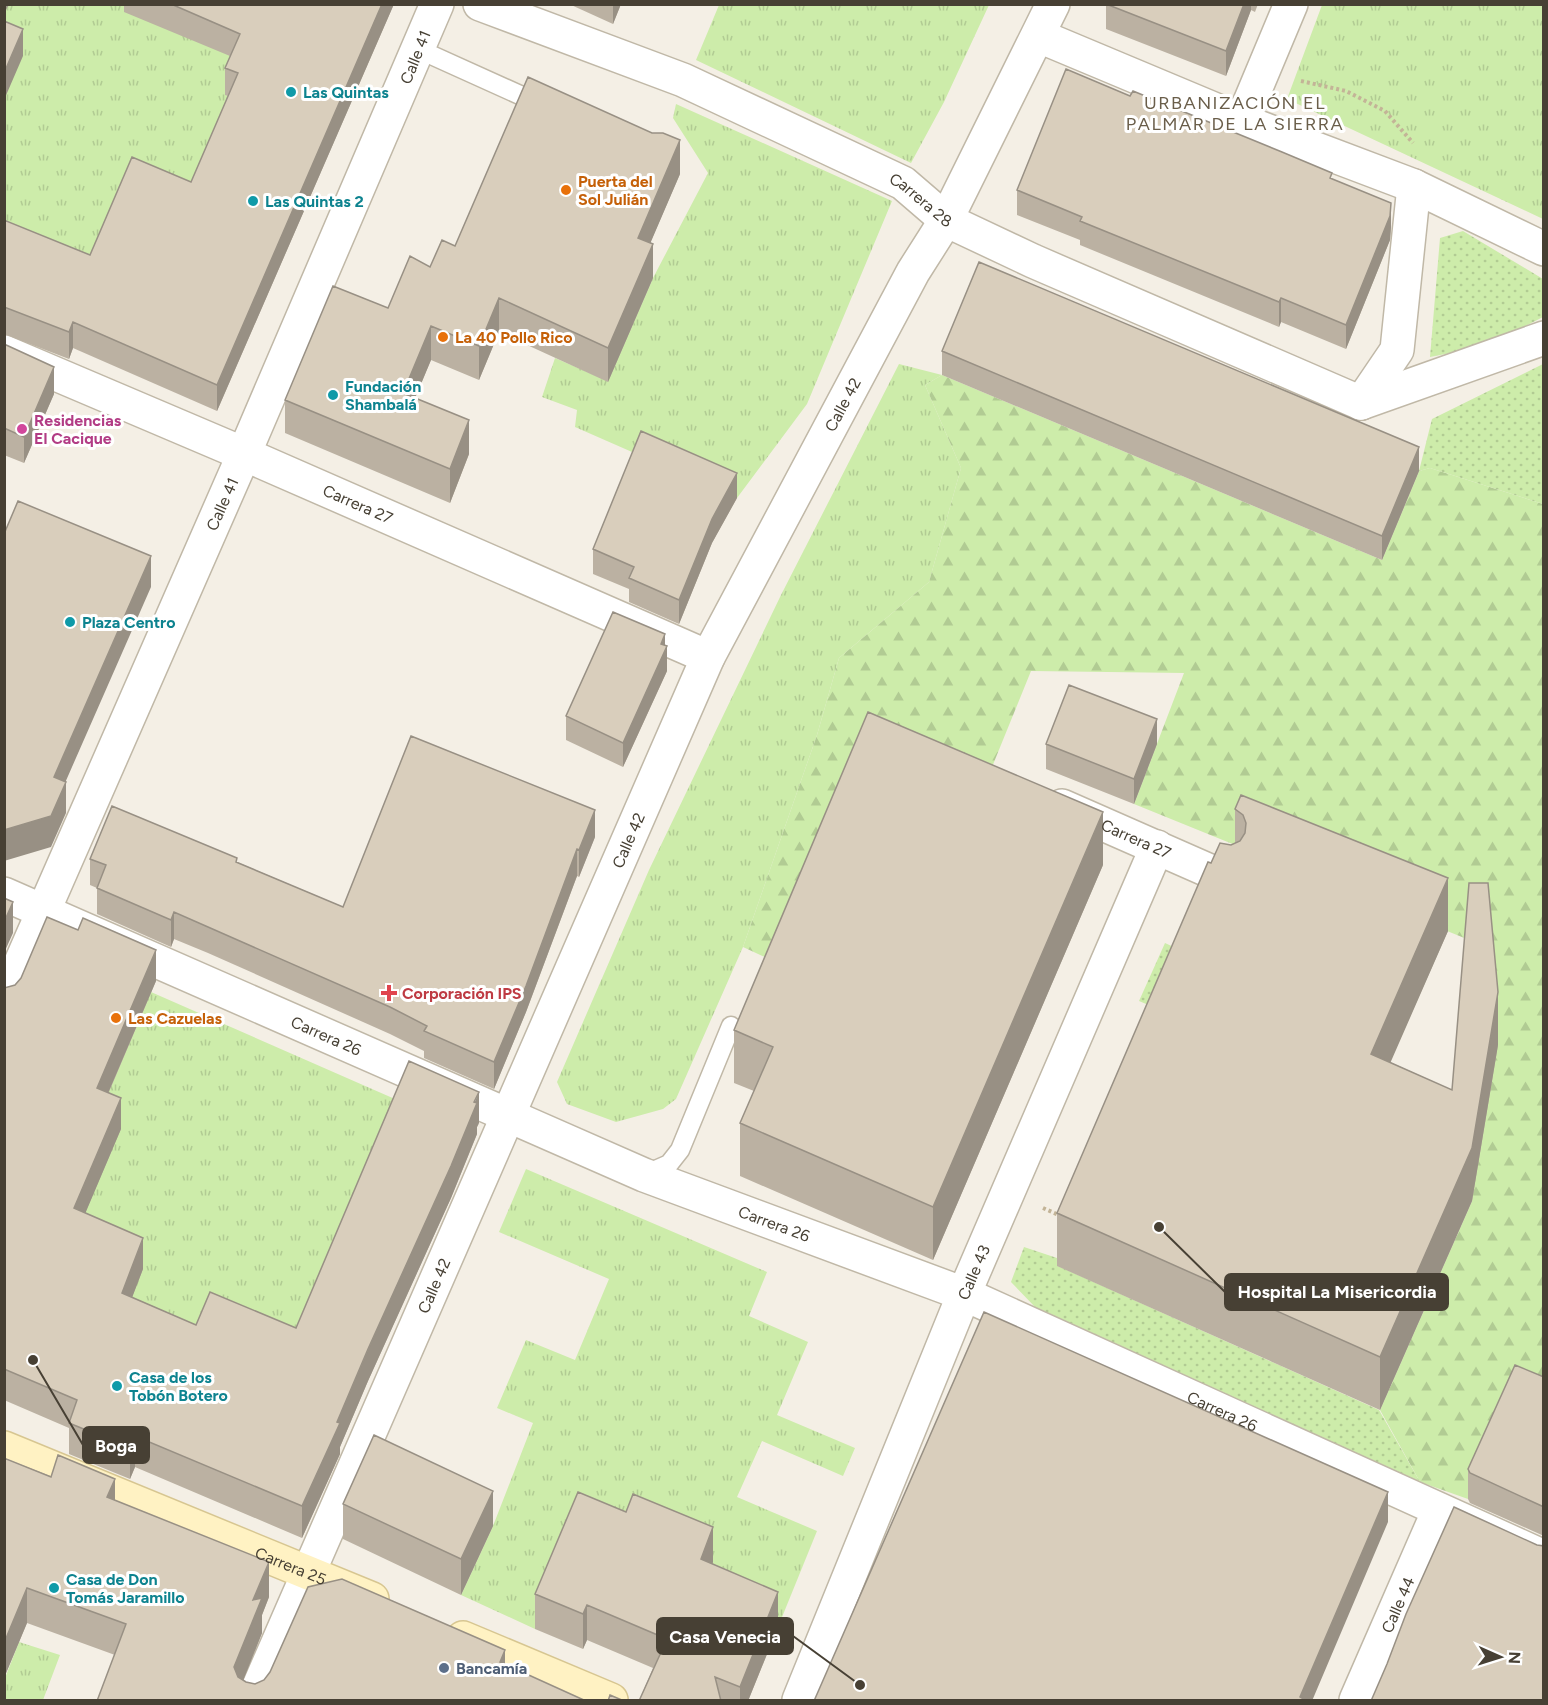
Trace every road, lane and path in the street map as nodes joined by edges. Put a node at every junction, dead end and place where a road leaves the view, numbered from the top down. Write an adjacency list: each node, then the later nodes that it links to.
1 (437, 4): 6 (street, Calle 41)
2 (480, 4): 11 (street, Carrera 28)
3 (1053, 4): 5 (street, Calle 42)
4 (1291, 4): 7 (street)
5 (1039, 36): 9 (street); 11 (street, Calle 42)
6 (418, 50): 8 (lane); 16 (street, Calle 41)
7 (1263, 72): 9 (street); 10 (path)
8 (559, 113)
9 (1242, 122): 10 (street)
10 (1414, 186): 12 (street); 15 (street)
11 (946, 220): 15 (street, Carrera 28); 17 (street, Calle 42)
12 (1544, 249)
13 (1544, 338): 15 (street)
14 (4, 352): 16 (street, Carrera 27)
15 (1361, 403)
16 (244, 454): 17 (street, Carrera 27); 22 (street, Calle 41)
17 (708, 657): 25 (street, Calle 42)
18 (1032, 793): 19 (street, Carrera 27)
19 (1157, 847): 20 (street, Carrera 27); 27 (street, Calle 43)
20 (1228, 879)
21 (4, 894): 22 (street, Carrera 26)
22 (43, 911): 23 (street, Calle 41); 25 (street, Carrera 26)
23 (4, 1001)
24 (731, 1026): 26 (lane)
25 (509, 1115): 26 (street, Carrera 26); 31 (street, Calle 42)
26 (644, 1175): 27 (street, Carrera 26)
27 (964, 1294): 29 (street, Carrera 26); 36 (street, Calle 43)
28 (4, 1448): 31 (main road, Carrera 25)
29 (1439, 1510): 30 (street, Carrera 26); 37 (street, Calle 44)
30 (1544, 1557)
31 (309, 1572): 32 (main road, Carrera 25); 34 (street, Calle 42)
32 (395, 1609)
33 (438, 1627): 35 (main road)
34 (253, 1701)
35 (610, 1701)
36 (799, 1701)
37 (1356, 1701)

